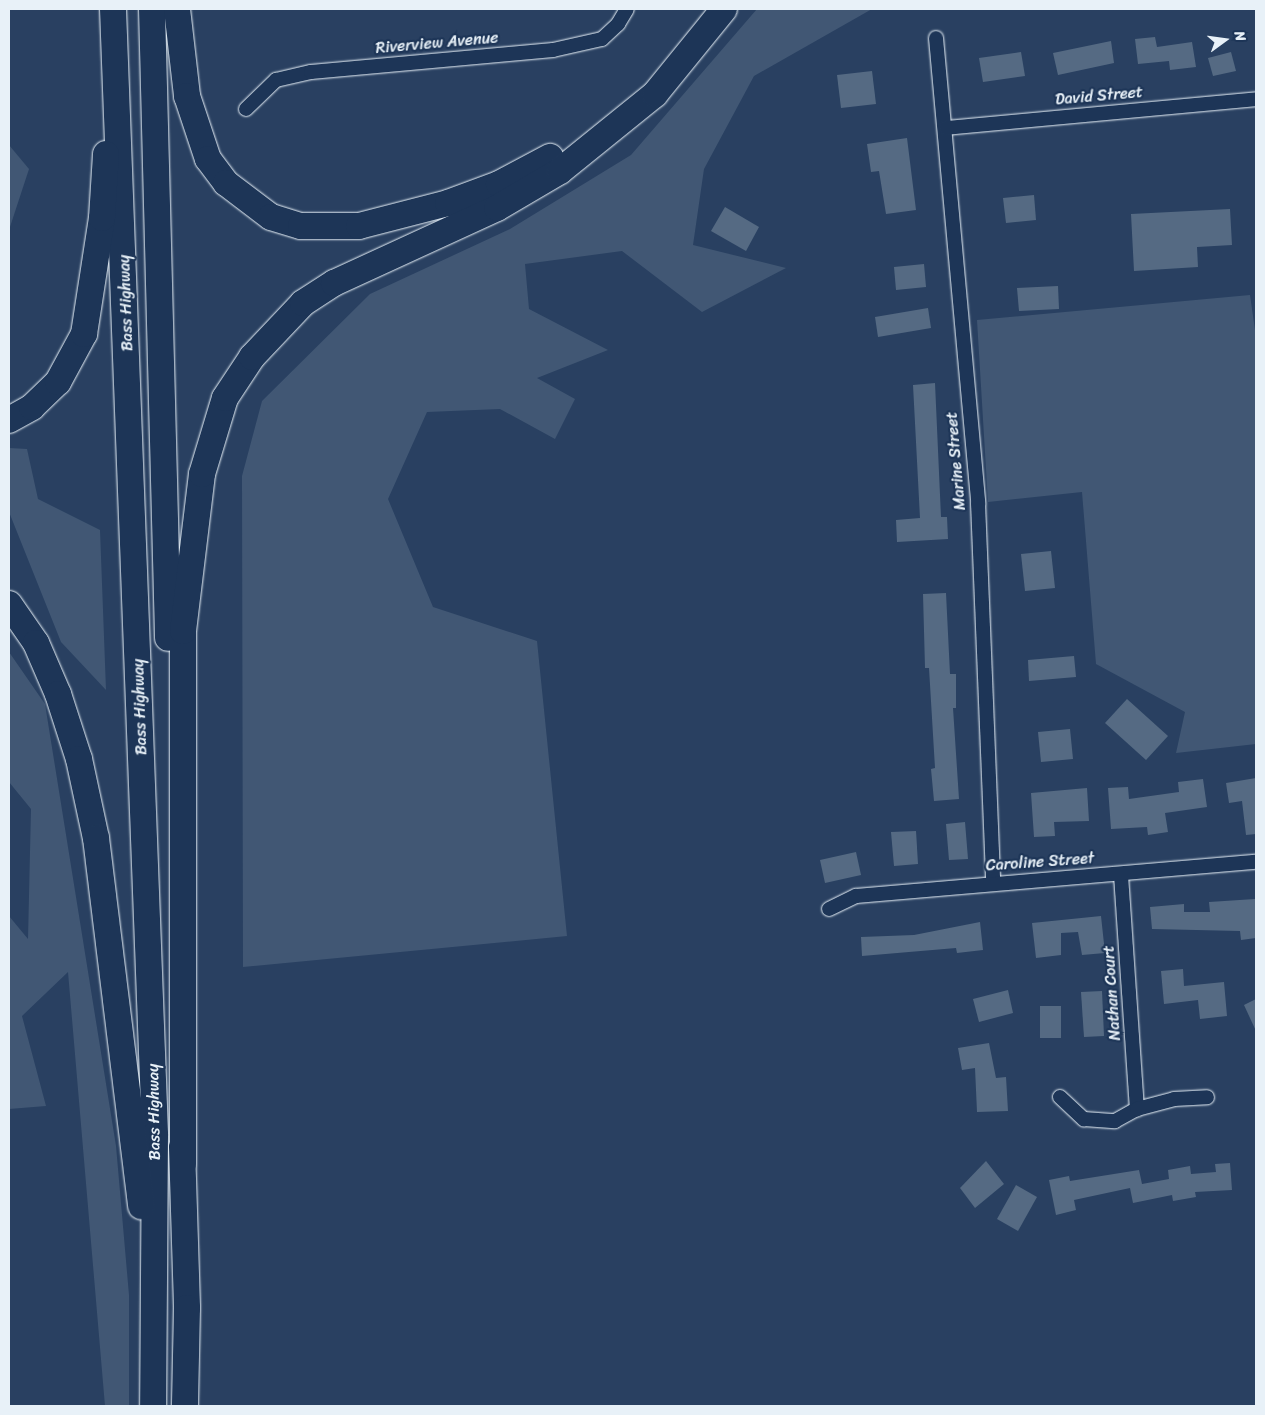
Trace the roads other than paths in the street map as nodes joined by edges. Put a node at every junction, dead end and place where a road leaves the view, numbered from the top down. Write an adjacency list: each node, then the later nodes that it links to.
1 (113, 9): 10 (highway); 20 (highway, Bass Highway)
2 (152, 9): 19 (highway, Bass Highway)
3 (177, 9): 5 (highway)
4 (627, 9): 8 (street, Riverview Avenue)
5 (723, 9): 19 (highway)
6 (936, 38): 9 (street, Marine Street)
7 (1256, 99): 9 (street, David Street)
8 (246, 110)
9 (946, 128): 14 (street, Marine Street)
10 (9, 420)
11 (9, 604): 20 (highway)
12 (1256, 862): 13 (street, Caroline Street)
13 (1121, 875): 14 (street, Caroline Street); 18 (street, Nathan Court)
14 (993, 882): 15 (street, Caroline Street)
15 (829, 909)
16 (1060, 1097): 18 (street)
17 (1207, 1097): 18 (street)
18 (1137, 1109)
19 (183, 1164): 22 (highway, Bass Highway)
20 (156, 1341): 21 (highway, Bass Highway)
21 (153, 1406)
22 (185, 1406)

